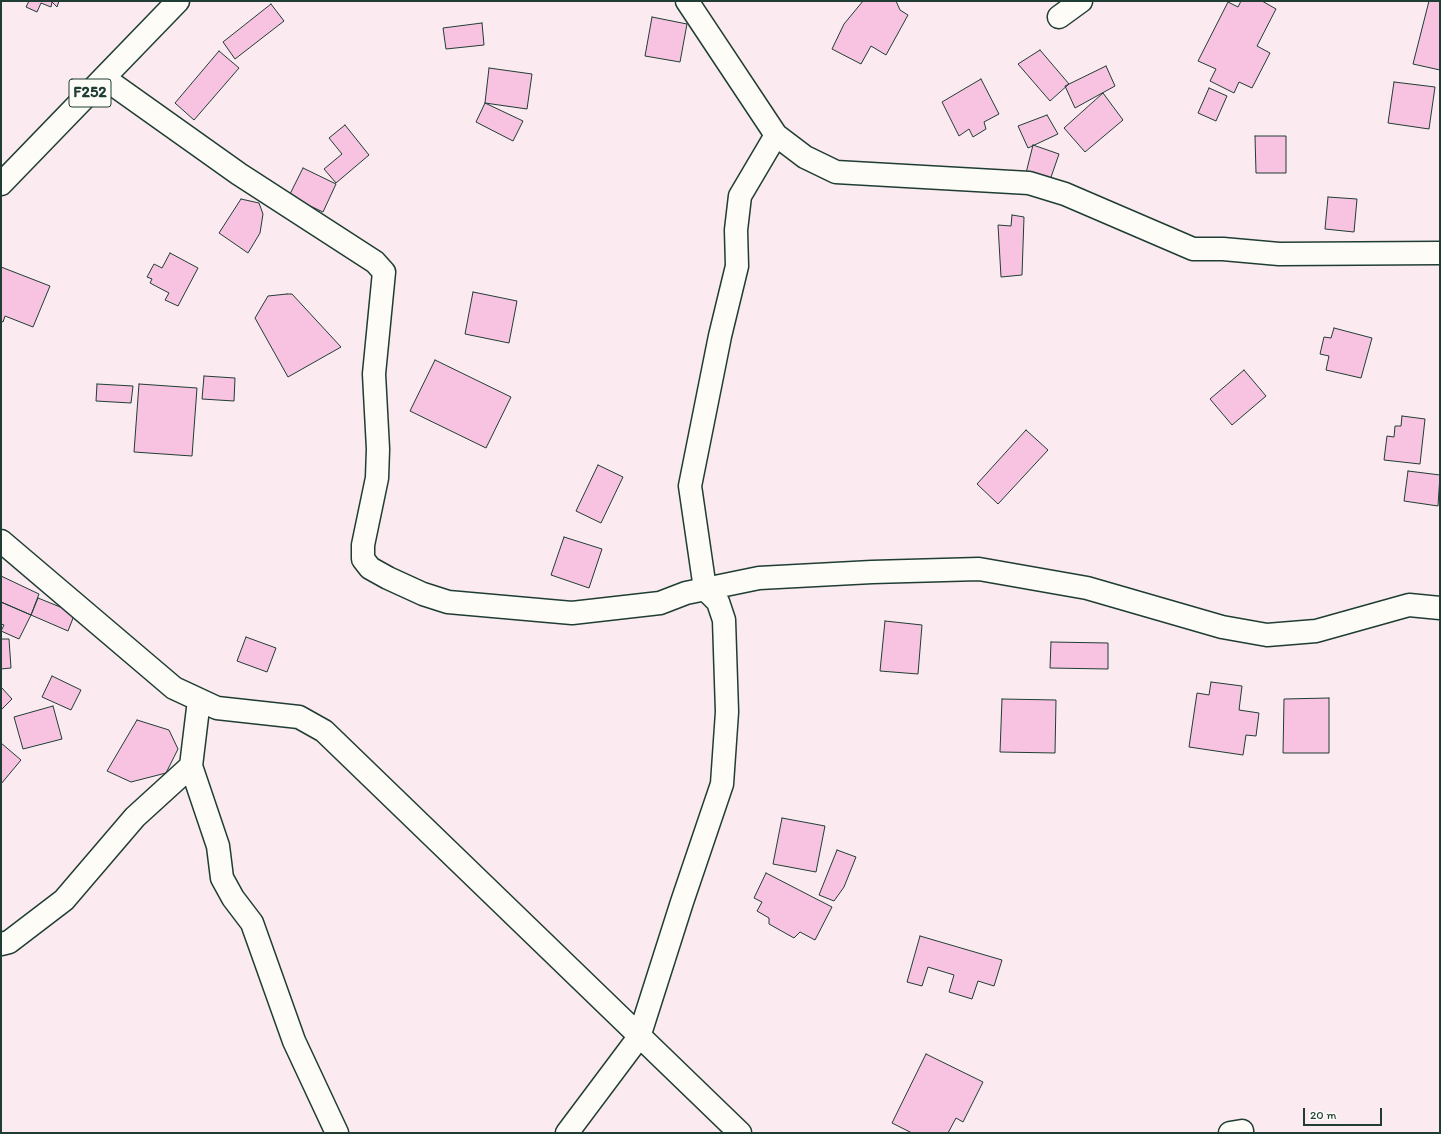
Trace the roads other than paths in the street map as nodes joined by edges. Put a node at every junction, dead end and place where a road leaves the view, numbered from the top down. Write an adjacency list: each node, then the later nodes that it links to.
1 (178, 1): 5 (street, F252)
2 (687, 1): 6 (street)
3 (1081, 1): 4 (street)
4 (1059, 16)
5 (104, 78): 7 (street, F252); 10 (street)
6 (776, 135): 8 (street); 10 (street)
7 (1, 184)
8 (1440, 253)
9 (1, 542): 12 (street)
10 (705, 589): 11 (street); 15 (street)
11 (1440, 608)
12 (199, 700): 13 (street); 15 (street)
13 (191, 766): 14 (street); 16 (street)
14 (1, 944)
15 (639, 1037): 17 (street); 18 (street)
16 (337, 1133)
17 (567, 1133)
18 (740, 1133)

